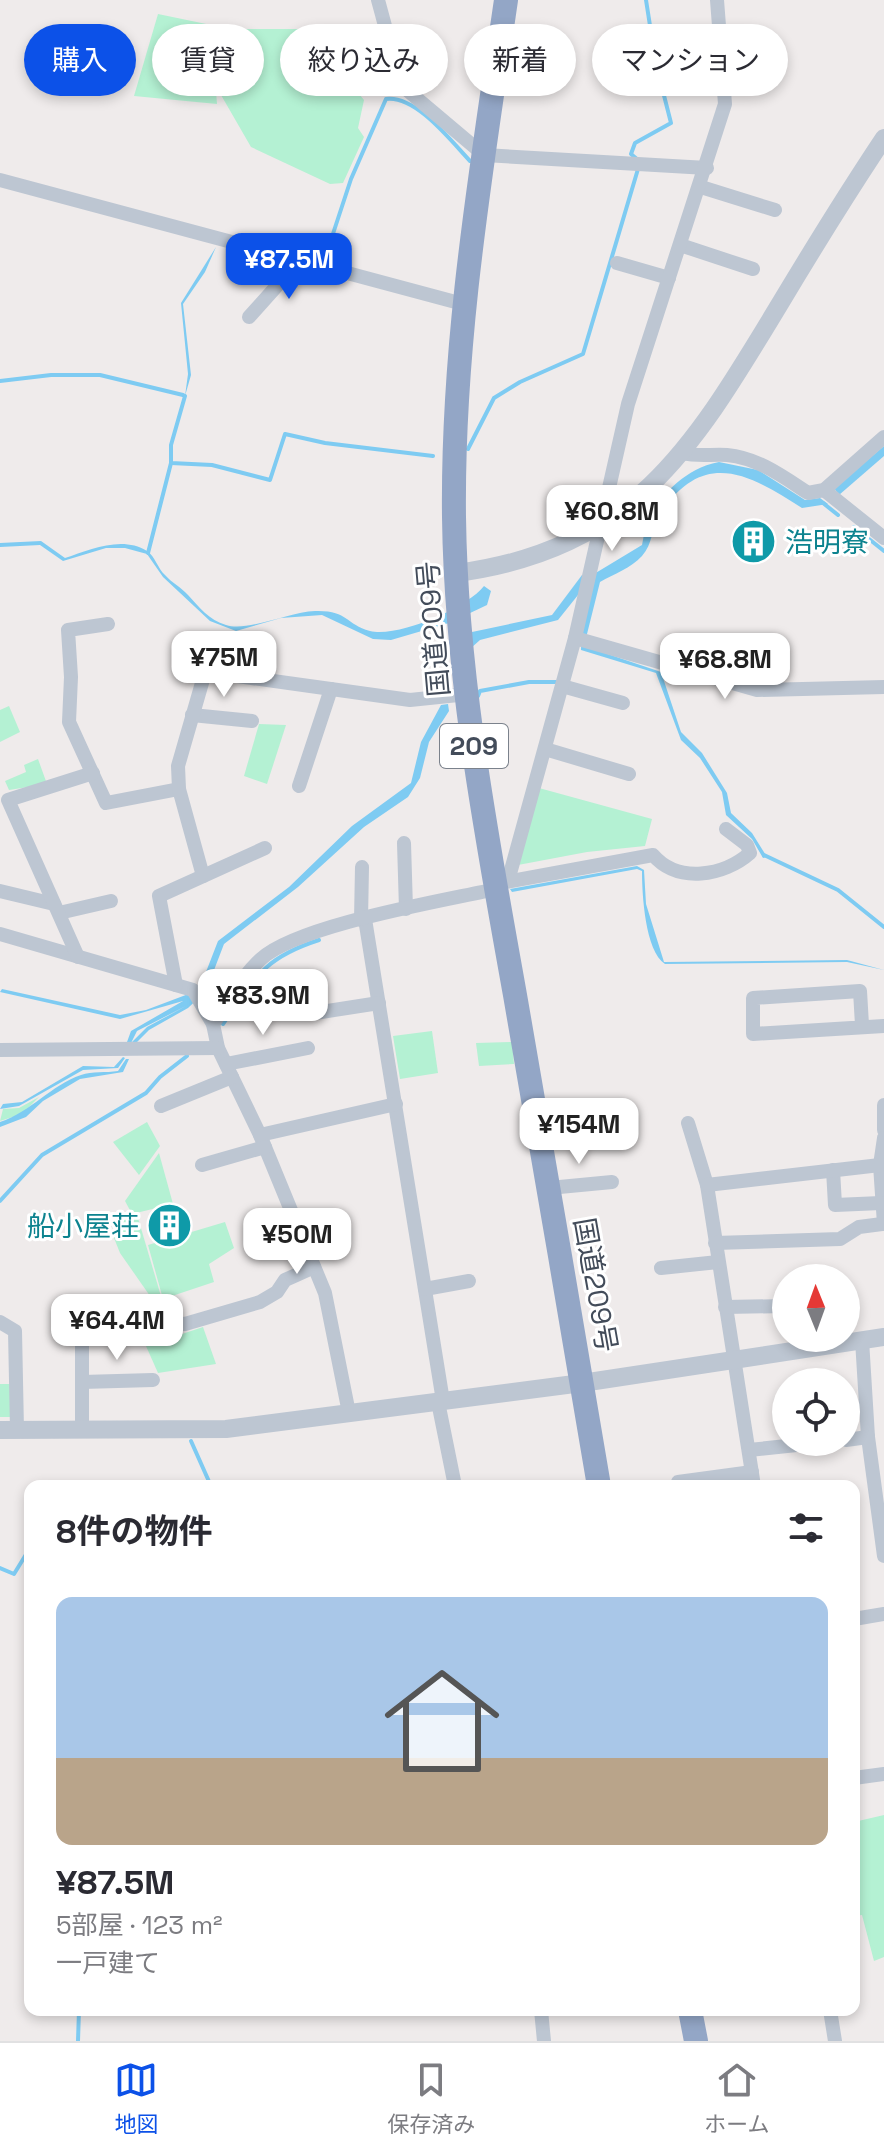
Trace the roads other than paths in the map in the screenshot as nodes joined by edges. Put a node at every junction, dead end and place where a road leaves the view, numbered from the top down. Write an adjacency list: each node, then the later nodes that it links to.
1 (378, 0): 5 (street)
2 (506, 0): 5 (highway, 国道209号 / 209)
3 (717, 0): 6 (street)
4 (884, 138): 18 (street)
5 (484, 155): 6 (street); 15 (highway, 国道209号 / 209)
6 (707, 168): 8 (street)
7 (0, 180): 11 (street)
8 (701, 187): 9 (street); 10 (street)
9 (775, 210)
10 (680, 245): 13 (street); 14 (street)
11 (300, 260): 15 (street); 16 (street)
12 (617, 263): 14 (street)
13 (753, 269)
14 (669, 278): 20 (street)
15 (463, 304): 22 (highway, 国道209号 / 209)
16 (249, 317)
17 (884, 437): 19 (street)
18 (682, 453): 19 (street); 20 (street)
19 (824, 490): 21 (street)
20 (598, 527): 22 (street); 24 (street)
21 (884, 538)
22 (457, 573): 28 (highway, 国道209号 / 209)
23 (108, 624): 33 (street)
24 (575, 638): 25 (street); 26 (street)
25 (562, 686): 29 (street); 32 (street)
26 (884, 687)
27 (331, 689): 28 (street); 30 (street); 35 (street)
28 (468, 694): 42 (highway, 国道209号 / 209)
29 (623, 703)
30 (192, 715): 31 (street); 36 (street)
31 (252, 721)
32 (545, 749): 34 (street); 42 (street)
33 (93, 773): 36 (street); 45 (street)
34 (629, 774)
35 (299, 786)
36 (179, 789): 41 (street)
37 (726, 829): 42 (street)
38 (404, 843): 46 (street)
39 (265, 848): 41 (street)
40 (362, 867): 47 (street)
41 (203, 876): 50 (street)
42 (500, 885): 46 (street); 72 (highway, 国道209号 / 209)
43 (0, 891): 45 (street)
44 (111, 901): 45 (street)
45 (57, 908): 49 (street)
46 (406, 909): 47 (street)
47 (363, 920): 51 (street); 53 (street)
48 (0, 934): 49 (street)
49 (78, 957): 50 (street)
50 (176, 985): 53 (street)
51 (379, 1003): 52 (street); 60 (street)
52 (315, 1013)
53 (213, 1024): 56 (street)
54 (862, 1025): 54 (street); 55 (street)
55 (884, 1026)
56 (218, 1048): 58 (street); 59 (street)
57 (308, 1048): 59 (street)
58 (0, 1050)
59 (229, 1070): 62 (street); 66 (street)
60 (396, 1104): 66 (street); 80 (street)
61 (884, 1105): 64 (street)
62 (161, 1106)
63 (688, 1123): 71 (street)
64 (884, 1130)
65 (884, 1138): 68 (street)
66 (263, 1141): 67 (street); 77 (street)
67 (202, 1165)
68 (880, 1165): 69 (street); 73 (street)
69 (833, 1170): 71 (street); 73 (street)
70 (612, 1182): 72 (street)
71 (707, 1185): 75 (street)
72 (549, 1188): 92 (highway, 国道209号 / 209)
73 (881, 1203): 74 (street)
74 (883, 1224): 75 (street)
75 (715, 1243): 76 (street)
76 (718, 1262): 78 (street); 82 (street)
77 (314, 1267): 83 (street); 94 (street)
78 (661, 1268)
79 (469, 1281): 80 (street)
80 (425, 1289): 93 (street)
81 (772, 1306): 82 (street)
82 (725, 1307): 89 (street)
83 (165, 1312)
84 (0, 1322): 97 (street)
85 (82, 1333): 91 (street)
86 (884, 1337): 87 (street)
87 (862, 1340): 96 (street)
88 (774, 1352): 89 (street)
89 (733, 1360): 92 (street); 102 (street)
90 (153, 1380): 91 (street)
91 (82, 1382): 98 (street)
92 (582, 1383): 93 (street); 105 (highway, 国道209号 / 209)
93 (440, 1401): 94 (street); 104 (street)
94 (349, 1413): 98 (street)
95 (884, 1414): 96 (street)
96 (867, 1415): 99 (street)
97 (9, 1430): 98 (street)
98 (82, 1430)
99 (868, 1437): 100 (street); 107 (street)
100 (860, 1438)
101 (772, 1448): 102 (street)
102 (749, 1450): 103 (street)
103 (753, 1479): 106 (street)
104 (454, 1480)
105 (598, 1480)
106 (728, 1480)
107 (884, 1556)
108 (884, 1614): 109 (street)
109 (860, 1618)
110 (884, 1774): 111 (street)
111 (860, 1777)
112 (542, 2016): 115 (street)
113 (691, 2016): 116 (highway)
114 (831, 2016): 117 (street)
115 (544, 2041)
116 (696, 2041)
117 (835, 2041)

